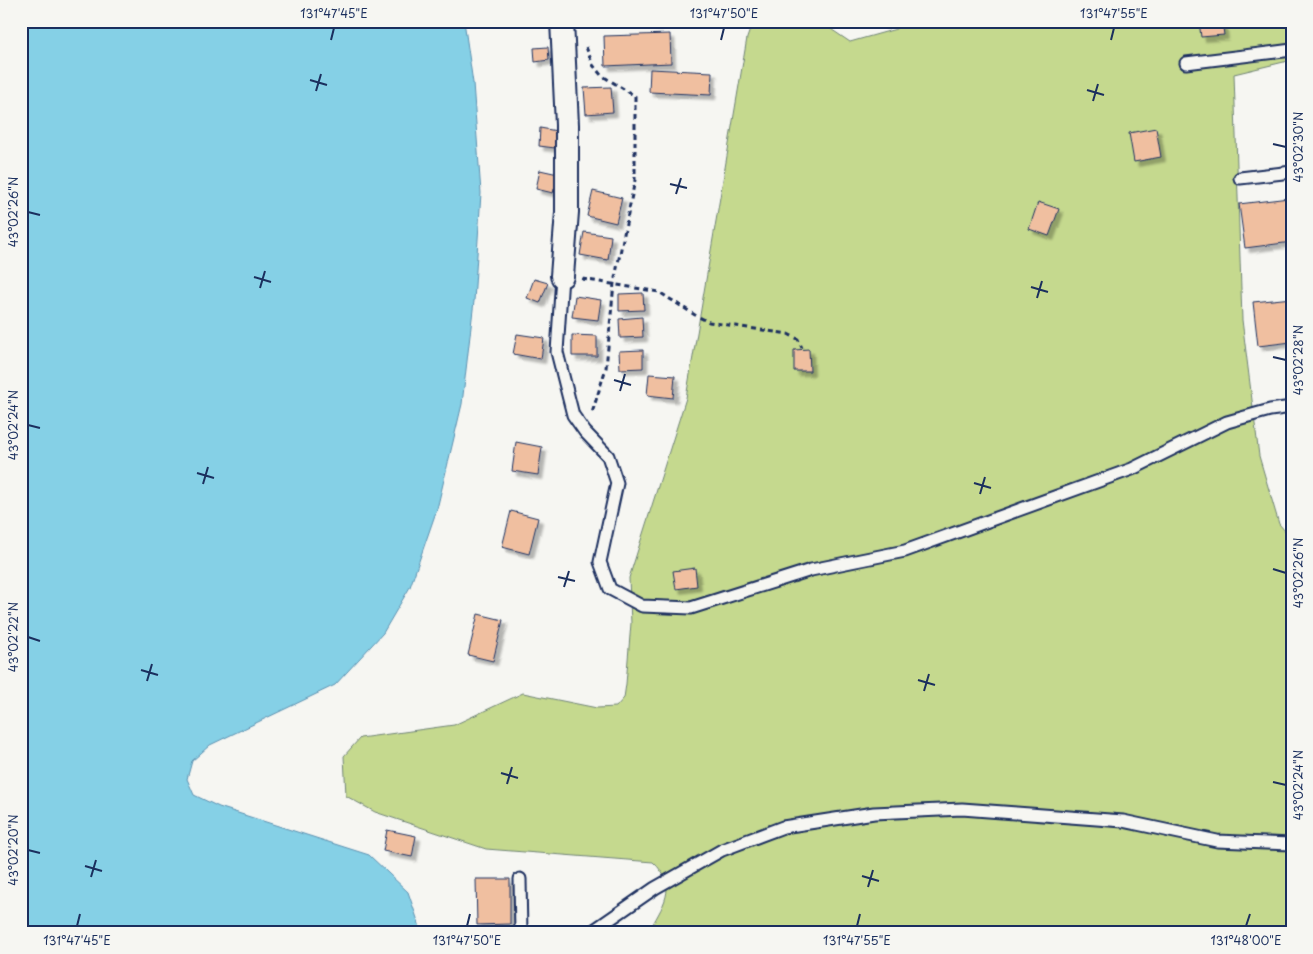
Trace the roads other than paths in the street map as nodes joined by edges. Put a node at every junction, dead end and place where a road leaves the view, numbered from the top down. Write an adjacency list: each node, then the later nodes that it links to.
1 (563, 26): 6 (street)
2 (1292, 50): 3 (lane)
3 (1186, 63)
4 (1292, 172): 5 (lane)
5 (1240, 178)
6 (562, 276): 7 (lane)
7 (1292, 407)
8 (1292, 844): 11 (lane)
9 (520, 879): 10 (lane)
10 (521, 933)
11 (590, 933)

